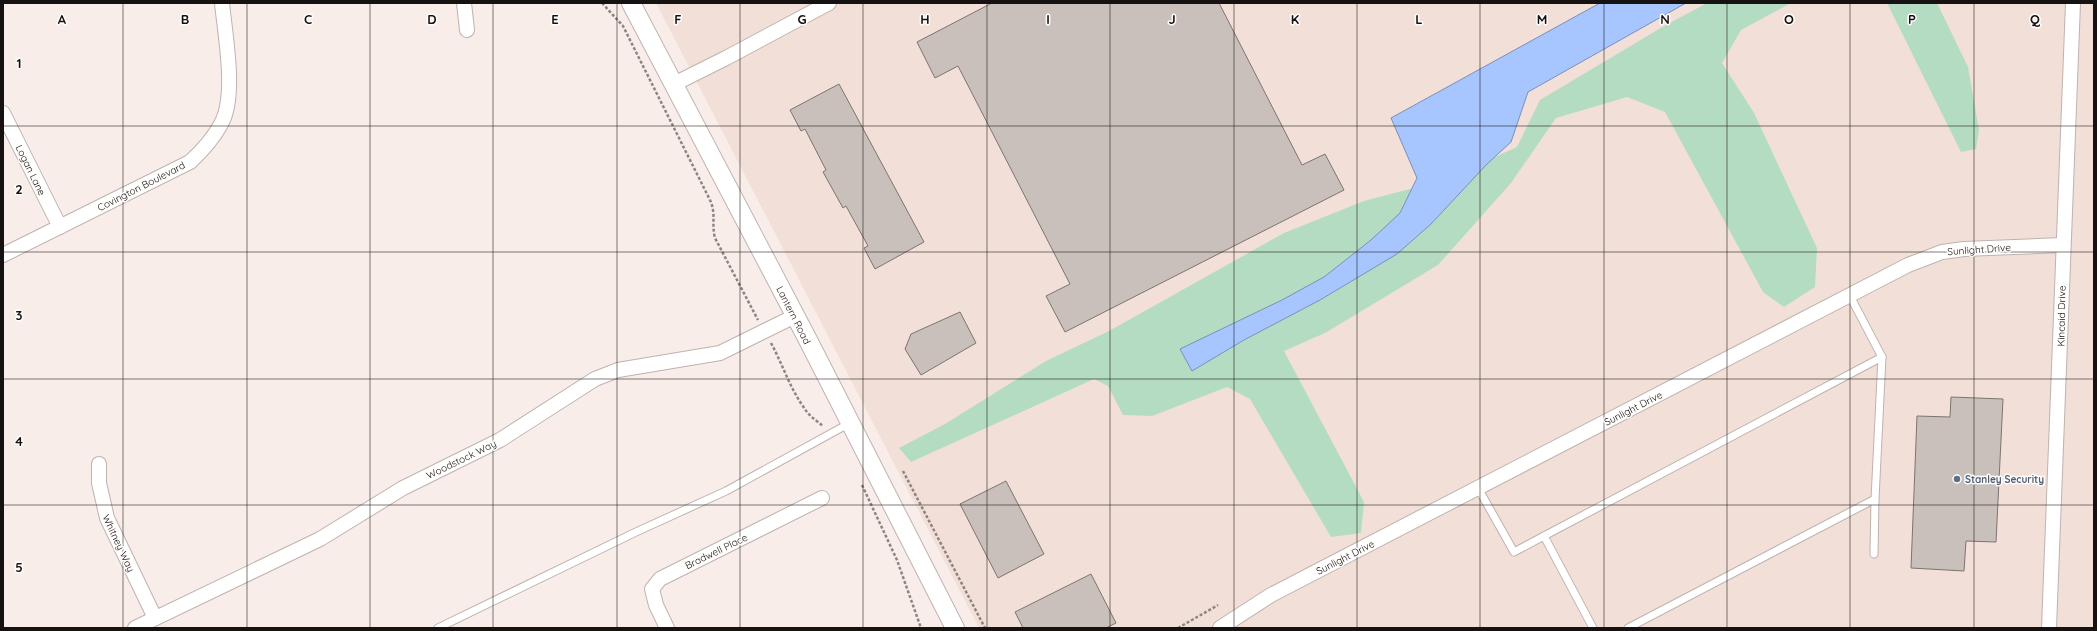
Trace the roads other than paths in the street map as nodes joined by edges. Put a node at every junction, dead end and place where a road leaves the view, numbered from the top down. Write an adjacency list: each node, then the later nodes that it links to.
1 (222, 3): 9 (street, Covington Boulevard)
2 (464, 3): 6 (street)
3 (631, 3): 7 (street, Lantern Road)
4 (829, 3): 7 (street)
5 (2073, 3): 10 (street, Kincaid Drive)
6 (467, 30)
7 (674, 84): 13 (street, Lantern Road)
8 (3, 113): 9 (street, Logan Lane)
9 (60, 227): 11 (street, Covington Boulevard)
10 (2063, 245): 12 (street, Sunlight Drive); 30 (street, Kincaid Drive)
11 (3, 255)
12 (1850, 296): 14 (lane); 17 (street, Sunlight Drive)
13 (795, 316): 15 (street, Lantern Road); 22 (street, Woodstock Way)
14 (1882, 357): 19 (lane); 20 (lane)
15 (850, 423): 24 (lane); 26 (street, Lantern Road)
16 (99, 464): 22 (street, Whitney Way)
17 (1478, 488): 20 (lane); 27 (street, Sunlight Drive)
18 (822, 498): 25 (street, Bradwell Place)
19 (1875, 499): 21 (lane); 29 (lane)
20 (1544, 536): 28 (lane)
21 (1874, 554)
22 (155, 618): 23 (street, Woodstock Way)
23 (134, 628)
24 (438, 628)
25 (667, 628)
26 (955, 628)
27 (1220, 628)
28 (1593, 628)
29 (1628, 628)
30 (2049, 628)

